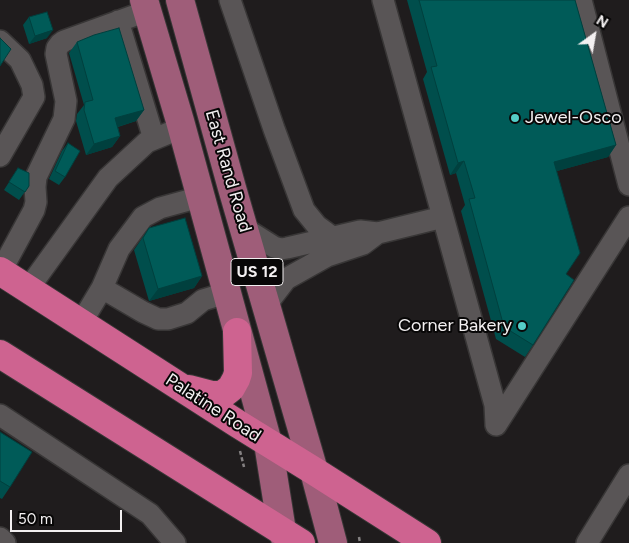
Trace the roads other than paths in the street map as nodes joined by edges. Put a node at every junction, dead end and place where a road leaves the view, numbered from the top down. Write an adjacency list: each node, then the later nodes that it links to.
1 (180, 0): 16 (main road, East Rand Road / US 12)
2 (230, 0): 13 (street)
3 (383, 0): 14 (street)
4 (580, 0): 11 (street)
5 (145, 5): 6 (street); 8 (main road, East Rand Road / US 12)
6 (118, 21): 9 (street); 20 (street)
7 (0, 41): 10 (street)
8 (181, 128): 9 (street); 12 (main road, East Rand Road / US 12)
9 (154, 139): 22 (street)
10 (0, 156)
11 (629, 185)
12 (200, 197): 21 (street); 23 (main road, East Rand Road / US 12)
13 (304, 210): 18 (street); 19 (street)
14 (443, 217): 15 (street); 17 (street)
15 (629, 217)
16 (244, 228): 19 (street); 24 (main road, East Rand Road / US 12)
17 (378, 233): 18 (street); 24 (street)
18 (332, 237): 19 (street)
19 (294, 246)
20 (0, 271): 22 (highway, Palatine Road)
21 (102, 288): 23 (street); 25 (street)
22 (28, 289): 25 (highway, Palatine Road)
23 (226, 293): 26 (main road, East Rand Road / US 12)
24 (266, 305): 31 (main road, East Rand Road / US 12)
25 (81, 323): 28 (highway, Palatine Road)
26 (237, 332): 28 (highway); 30 (main road, East Rand Road / US 12)
27 (0, 354): 34 (highway)
28 (181, 387): 30 (highway, Palatine Road)
29 (0, 415): 36 (street)
30 (268, 443): 31 (highway, Palatine Road); 34 (main road, East Rand Road / US 12)
31 (314, 471): 37 (main road, East Rand Road / US 12); 38 (highway, Palatine Road)
32 (629, 475): 39 (street)
33 (0, 538): 35 (street)
34 (290, 539)
35 (5, 543)
36 (175, 543)
37 (333, 543)
38 (427, 543)
39 (587, 543)

